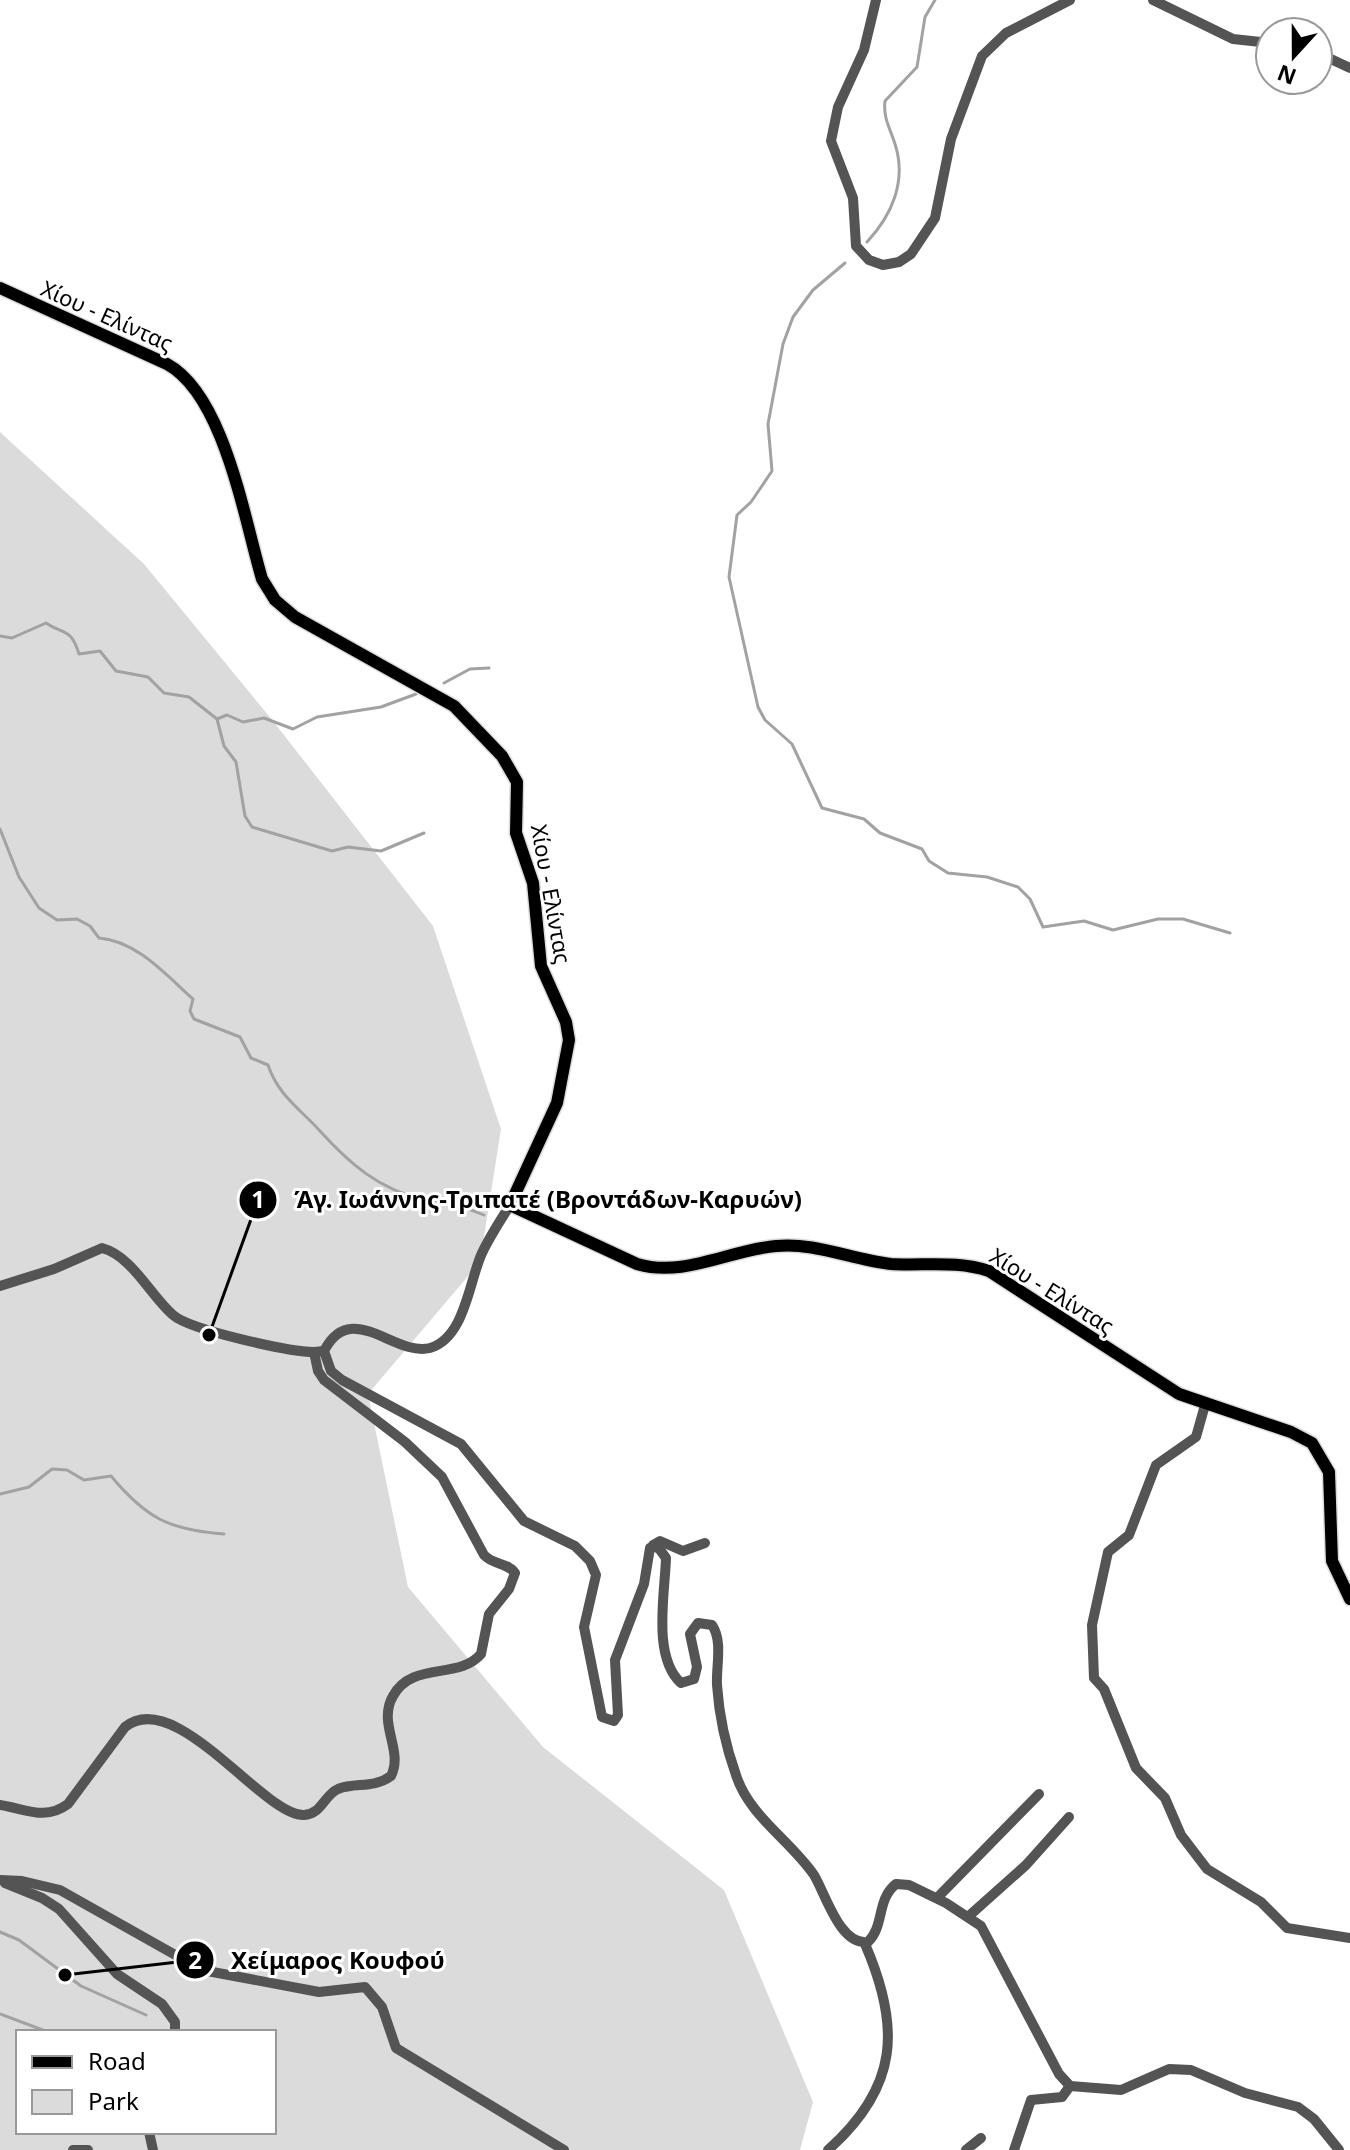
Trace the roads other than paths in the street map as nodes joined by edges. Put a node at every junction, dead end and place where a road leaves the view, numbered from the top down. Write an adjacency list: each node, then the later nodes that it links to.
1 (876, 0): 2 (street)
2 (1070, 0)
3 (1153, 0): 4 (street)
4 (1254, 41)
5 (0, 288): 6 (main road, Χίου - Ελίντας)
6 (510, 1205): 8 (street); 9 (main road, Χίου - Ελίντας)
7 (0, 1286): 8 (street)
8 (319, 1351): 11 (street); 14 (street)
9 (1205, 1405): 12 (main road, Χίου - Ελίντας); 19 (street)
10 (705, 1543): 11 (street)
11 (652, 1547): 20 (street)
12 (1350, 1599)
13 (1039, 1794): 17 (street)
14 (0, 1805)
15 (1069, 1817): 18 (street)
16 (0, 1881): 21 (street); 26 (street)
17 (937, 1898): 18 (street); 20 (street)
18 (970, 1915): 22 (street)
19 (1350, 1938)
20 (865, 1944): 27 (street)
21 (175, 2030)
22 (1070, 2086): 29 (street); 30 (street)
23 (981, 2138): 28 (street)
24 (73, 2150): 25 (street)
25 (88, 2150)
26 (564, 2150)
27 (828, 2150)
28 (966, 2150)
29 (1014, 2150)
30 (1339, 2150)

